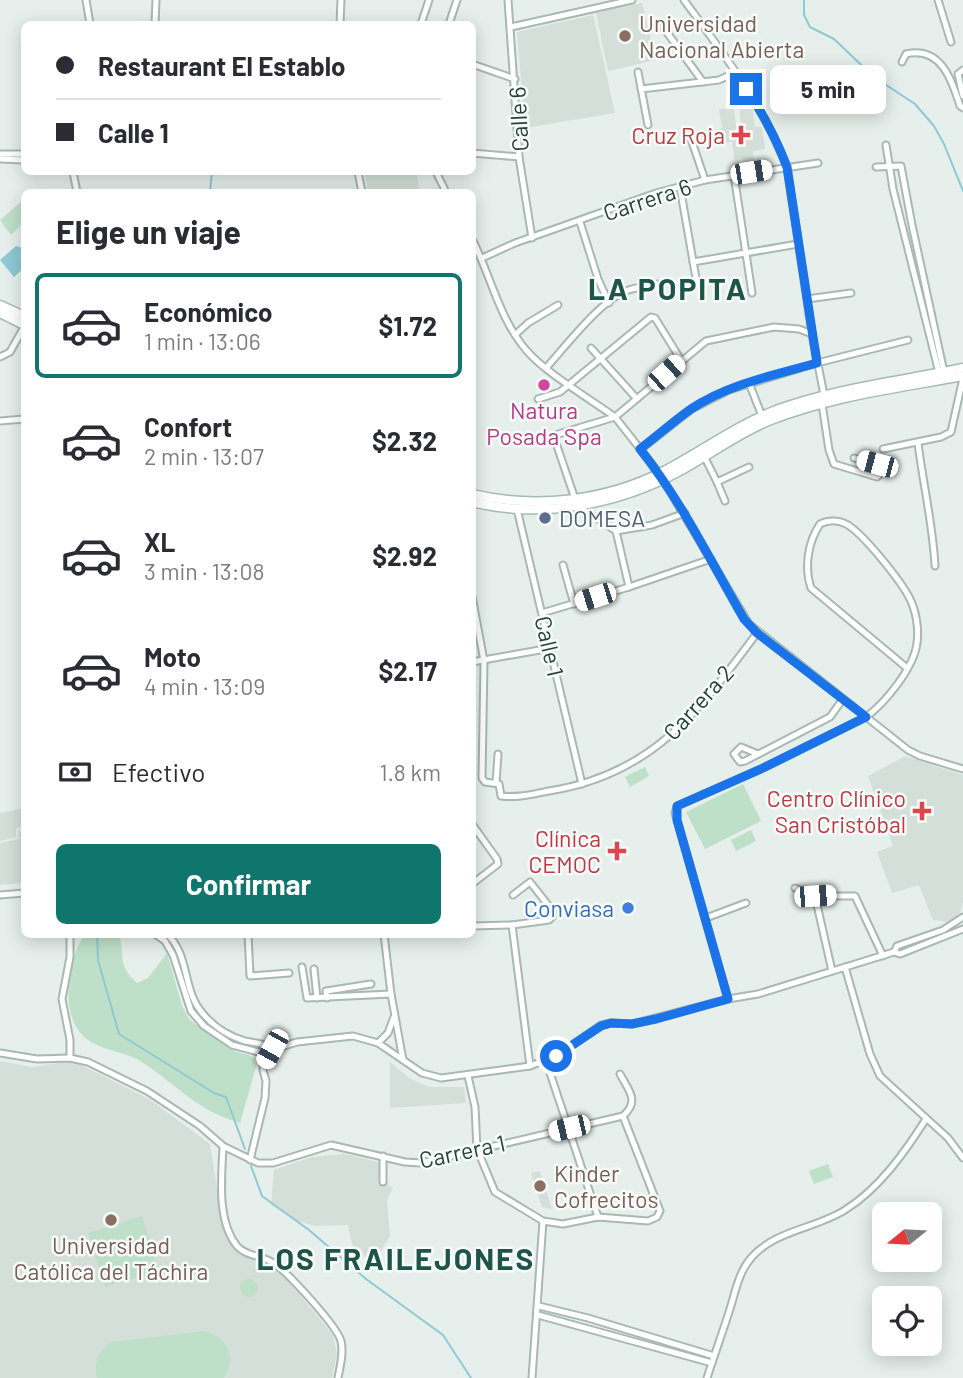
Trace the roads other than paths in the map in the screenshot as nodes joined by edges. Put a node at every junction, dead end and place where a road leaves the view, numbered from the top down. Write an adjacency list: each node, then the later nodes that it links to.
1 (86, 0): 10 (street)
2 (156, 0): 11 (street)
3 (341, 0): 12 (street)
4 (429, 0): 13 (street)
5 (457, 0): 14 (street)
6 (508, 0): 15 (street, Calle 6)
7 (632, 0): 15 (street)
8 (684, 0): 22 (street)
9 (938, 0): 17 (street)
10 (90, 21)
11 (155, 21)
12 (340, 21)
13 (422, 21)
14 (450, 21)
15 (510, 27): 23 (street, Calle 6)
16 (663, 27): 24 (street)
17 (951, 42)
18 (902, 62): 27 (street)
19 (476, 65): 23 (street)
20 (963, 70): 26 (street)
21 (638, 72): 25 (street)
22 (734, 73): 24 (street); 39 (street)
23 (515, 79): 34 (street, Calle 6)
24 (703, 82): 25 (street)
25 (641, 89): 28 (street)
26 (963, 96)
27 (963, 108)
28 (648, 124)
29 (689, 133): 42 (street)
30 (886, 145): 38 (street)
31 (0, 153): 33 (street)
32 (476, 153): 34 (street)
33 (21, 154)
34 (519, 157): 47 (street, Calle 6)
35 (0, 159): 36 (street)
36 (21, 160)
37 (818, 163): 39 (street, Carrera 6)
38 (889, 166): 40 (street); 44 (street); 45 (street)
39 (787, 167): 41 (street, Carrera 6); 48 (street)
40 (876, 167)
41 (734, 175): 42 (street, Carrera 6); 50 (street)
42 (705, 180): 43 (street, Carrera 6)
43 (680, 187): 46 (street, Carrera 6); 52 (street)
44 (905, 187): 45 (street); 76 (street)
45 (893, 189): 76 (street)
46 (580, 222): 47 (street, Carrera 6); 58 (street)
47 (532, 238): 51 (street, Carrera 6)
48 (798, 244): 50 (street); 57 (street)
49 (476, 247): 51 (street)
50 (746, 254): 52 (street); 55 (street)
51 (482, 258): 66 (street)
52 (693, 262): 54 (street)
53 (658, 284): 58 (street)
54 (697, 284)
55 (752, 293)
56 (851, 293): 57 (street)
57 (807, 299): 65 (street)
58 (608, 303): 74 (street)
59 (0, 305): 62 (street)
60 (558, 305): 66 (street)
61 (0, 313): 63 (street)
62 (21, 315)
63 (21, 324)
64 (21, 332): 69 (street)
65 (812, 334): 71 (street); 73 (street)
66 (515, 335): 74 (street)
67 (908, 340): 73 (street)
68 (591, 348): 70 (street)
69 (3, 356): 72 (street)
70 (601, 359): 71 (street); 79 (street); 81 (street)
71 (681, 360): 81 (street)
72 (0, 362)
73 (817, 363): 78 (street); 82 (street)
74 (546, 368): 79 (street)
75 (963, 368): 76 (street)
76 (941, 372): 82 (street)
77 (963, 377): 82 (street); 88 (street)
78 (749, 383): 83 (street); 90 (street)
79 (569, 384): 80 (street); 84 (street)
80 (538, 399)
81 (637, 399): 84 (street)
82 (823, 400): 83 (street); 92 (street); 93 (street)
83 (762, 416): 95 (street)
84 (615, 417): 87 (street); 90 (street)
85 (21, 419): 86 (street)
86 (0, 421)
87 (552, 436)
88 (918, 443): 91 (street); 106 (street)
89 (557, 446): 99 (street)
90 (640, 449): 95 (street)
91 (883, 449)
92 (704, 456): 95 (street); 96 (street)
93 (854, 458)
94 (750, 467): 96 (street)
95 (661, 476): 99 (street); 102 (street)
96 (717, 482): 98 (street)
97 (476, 495): 99 (street)
98 (726, 501)
99 (576, 502): 101 (street); 103 (street)
100 (476, 503): 101 (street)
101 (517, 509): 109 (street, Calle 1)
102 (685, 513): 103 (street); 104 (street)
103 (616, 531): 107 (street)
104 (711, 559): 107 (street); 111 (street)
105 (563, 565): 108 (street)
106 (935, 566)
107 (629, 587): 108 (street)
108 (574, 604): 109 (street)
109 (542, 613): 112 (street, Calle 1)
110 (476, 618): 113 (street)
111 (757, 633): 116 (street); 122 (street, Carrera 2)
112 (551, 648): 113 (street); 122 (street, Calle 1)
113 (484, 661): 114 (street); 121 (street, Carrera 2)
114 (476, 662)
115 (907, 668): 115 (street); 117 (street)
116 (842, 699): 117 (street); 119 (street)
117 (866, 717): 120 (street); 132 (street)
118 (498, 754): 121 (street)
119 (758, 754)
120 (963, 769)
121 (496, 783): 122 (street, Carrera 2)
122 (582, 784)
123 (476, 829): 124 (street)
124 (476, 881)
125 (794, 888): 129 (street)
126 (21, 893): 127 (street)
127 (0, 895)
128 (513, 895): 133 (street)
129 (815, 896): 142 (street); 146 (street)
130 (746, 903): 132 (street)
131 (963, 917): 141 (street)
132 (706, 918): 152 (street)
133 (513, 925): 134 (street); 161 (street)
134 (476, 926)
135 (963, 929): 141 (street)
136 (70, 938): 158 (street)
137 (161, 938): 156 (street)
138 (170, 938): 156 (street)
139 (248, 938): 147 (street)
140 (384, 938): 149 (street)
141 (894, 952): 142 (street)
142 (883, 956): 144 (street)
143 (302, 967): 150 (street)
144 (845, 967): 146 (street); 165 (street)
145 (314, 969): 150 (street)
146 (832, 971): 152 (street)
147 (289, 973)
148 (371, 984): 151 (street)
149 (391, 994): 151 (street); 153 (street)
150 (317, 998): 151 (street)
151 (327, 998)
152 (728, 999): 160 (street)
153 (395, 1014): 155 (street); 159 (street)
154 (2, 1043): 157 (street)
155 (378, 1044): 156 (street); 159 (street)
156 (272, 1049): 171 (street)
157 (0, 1053): 158 (street)
158 (70, 1058): 167 (street, Carrera 1)
159 (403, 1060): 163 (street)
160 (547, 1061): 161 (street); 166 (street)
161 (530, 1066): 163 (street)
162 (620, 1074): 164 (street)
163 (468, 1076): 168 (street)
164 (623, 1116): 166 (street, Carrera 1); 173 (street)
165 (926, 1119): 170 (street); 177 (street)
166 (569, 1128): 168 (street, Carrera 1); 173 (street)
167 (223, 1146): 171 (street, Carrera 1); 179 (street)
168 (477, 1149): 169 (street, Carrera 1); 174 (street)
169 (383, 1156): 171 (street, Carrera 1); 172 (street)
170 (963, 1158)
171 (250, 1160)
172 (383, 1182)
173 (598, 1217): 174 (street)
174 (543, 1221): 175 (street)
175 (539, 1306): 176 (street); 177 (street)
176 (538, 1315): 178 (street); 180 (street)
177 (714, 1356): 178 (street)
178 (712, 1363): 181 (street)
179 (338, 1378)
180 (532, 1378)
181 (707, 1378)

